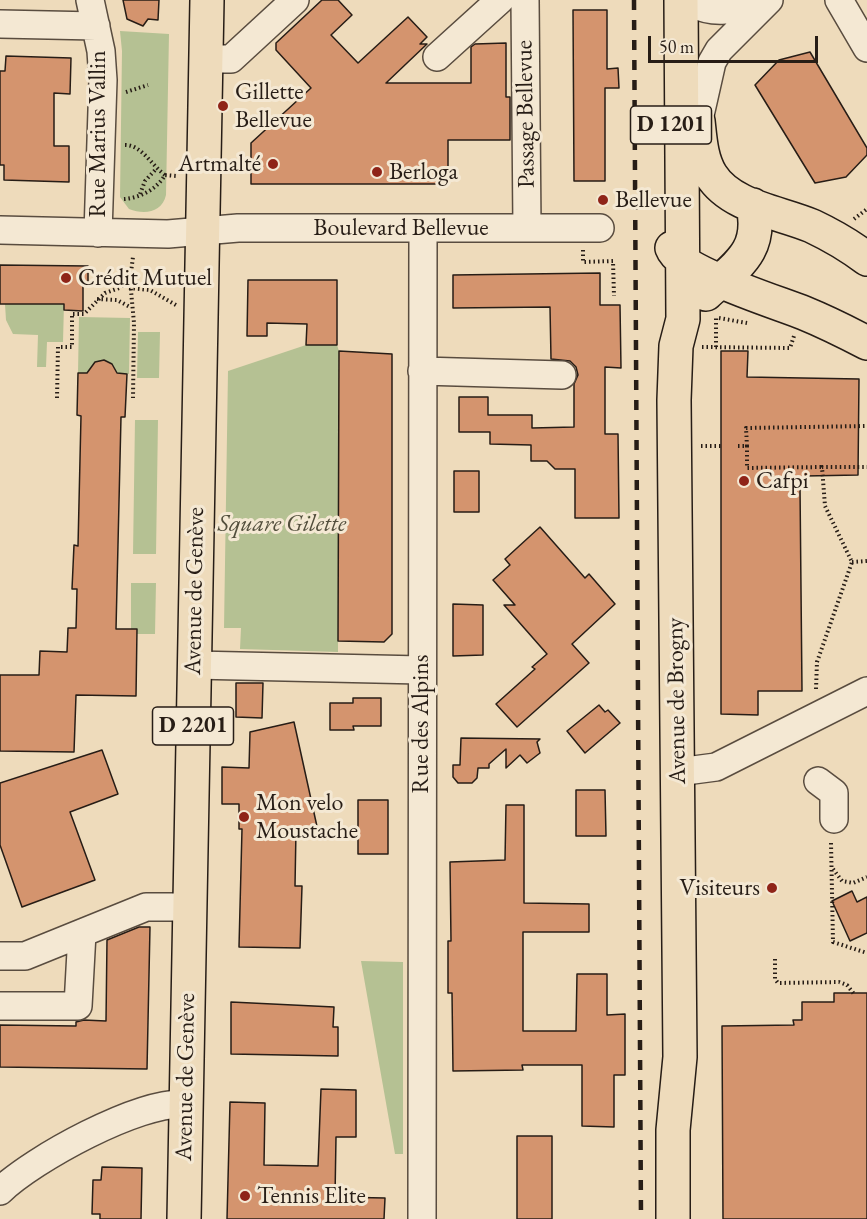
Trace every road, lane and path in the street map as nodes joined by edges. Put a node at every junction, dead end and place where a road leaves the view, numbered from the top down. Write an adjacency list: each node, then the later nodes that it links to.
1 (90, 0): 11 (street, Rue Marius Vallin)
2 (207, 0): 14 (main road, Avenue de Genève / D 2201)
3 (295, 0): 14 (street)
4 (500, 0): 13 (street)
5 (525, 0): 24 (street, Passage Bellevue)
6 (758, 0): 8 (street)
7 (769, 0): 15 (street, D 1201)
8 (679, 1): 15 (main road, D 1201); 30 (main road, Avenue de Brogny / D 1201); 43 (main road, Avenue de Brogny / D 1201)
9 (849, 4): 12 (street)
10 (0, 24): 11 (street)
11 (96, 26): 16 (street, Rue Marius Vallin)
12 (867, 48)
13 (437, 57)
14 (205, 59): 19 (main road, Avenue de Genève / D 2201)
15 (698, 124): 22 (main road, D 1201)
16 (100, 145): 17 (path); 21 (street, Rue Marius Vallin)
17 (156, 169): 18 (path); 20 (path)
18 (165, 175): 19 (path); 20 (path)
19 (202, 177): 27 (main road, Avenue de Genève / D 2201)
20 (140, 195): 21 (path)
21 (99, 197): 28 (street, Rue Marius Vallin)
22 (753, 205): 31 (main road, D 1201); 34 (main road)
23 (423, 228): 24 (street, Boulevard Bellevue); 27 (street, Boulevard Bellevue); 45 (street, Rue des Alpins)
24 (527, 228): 25 (street, Boulevard Bellevue)
25 (600, 228)
26 (0, 230): 28 (street, Boulevard Bellevue)
27 (202, 232): 29 (street, Boulevard Bellevue); 41 (main road, Avenue de Genève / D 2201)
28 (98, 233): 29 (street, Boulevard Bellevue)
29 (135, 233): 33 (path)
30 (678, 256): 34 (main road); 43 (main road, Avenue de Brogny / D 1201)
31 (867, 259)
32 (583, 262): 36 (path)
33 (130, 280): 35 (path); 37 (path)
34 (719, 281): 43 (main road); 44 (main road)
35 (129, 288): 38 (path); 41 (path)
36 (614, 296)
37 (98, 299): 38 (path); 47 (path)
38 (131, 307): 48 (path)
39 (749, 314): 40 (path)
40 (716, 317)
41 (201, 320): 56 (main road, Avenue de Genève / D 2201)
42 (797, 328): 43 (path)
43 (679, 333): 60 (main road, Avenue de Brogny / D 1201)
44 (867, 344)
45 (422, 371): 46 (street); 57 (street, Rue des Alpins)
46 (562, 375)
47 (57, 398)
48 (133, 398)
49 (867, 426): 51 (path)
50 (738, 446): 51 (path)
51 (747, 446): 52 (path)
52 (822, 467): 53 (path); 55 (path)
53 (867, 467)
54 (867, 561): 55 (path)
55 (852, 562): 59 (path)
56 (194, 665): 57 (street); 65 (main road, Avenue de Genève / D 2201)
57 (421, 670): 76 (street, Rue des Alpins)
58 (867, 691): 59 (street)
59 (822, 713): 60 (street)
60 (678, 772): 72 (main road, Avenue de Brogny / D 1201)
61 (818, 781): 62 (street)
62 (834, 819): 63 (path)
63 (831, 866): 64 (path); 67 (path)
64 (867, 877)
65 (189, 907): 66 (street); 73 (main road, Avenue de Genève / D 2201)
66 (82, 933): 68 (street); 71 (street)
67 (867, 952)
68 (0, 956)
69 (775, 959): 70 (path)
70 (854, 994)
71 (0, 1006)
72 (680, 1057): 77 (main road, Avenue de Brogny / D 1201); 78 (main road, Avenue de Brogny / D 1201)
73 (186, 1104): 74 (street); 75 (main road, Avenue de Genève / D 2201)
74 (0, 1191)
75 (184, 1219)
76 (422, 1219)
77 (674, 1219)
78 (692, 1219)

